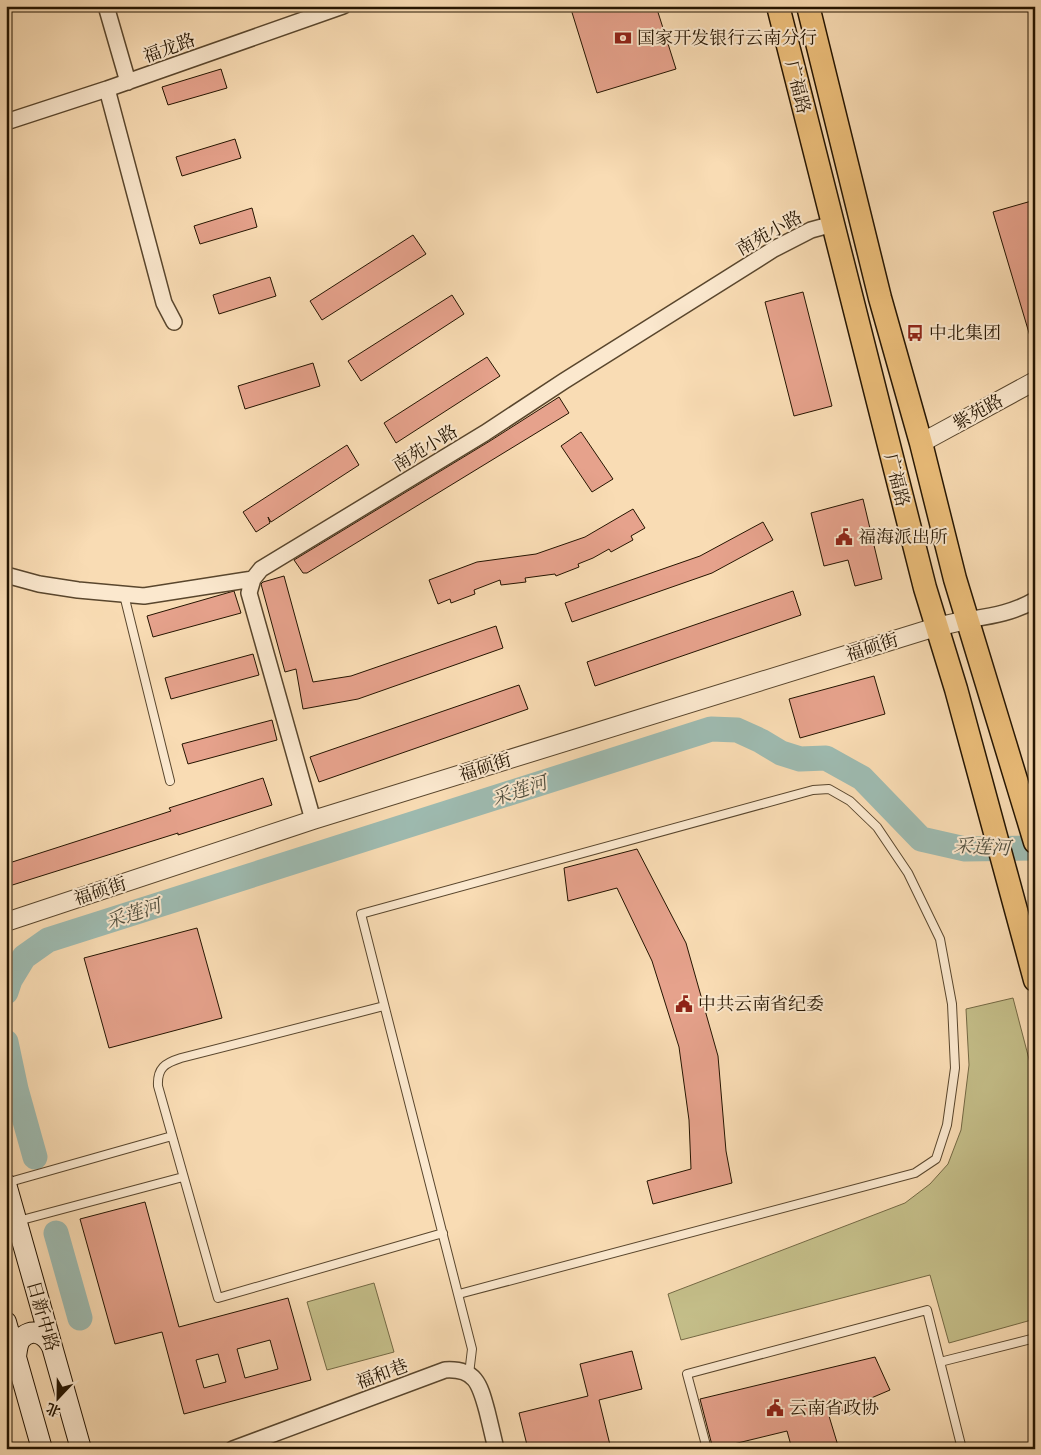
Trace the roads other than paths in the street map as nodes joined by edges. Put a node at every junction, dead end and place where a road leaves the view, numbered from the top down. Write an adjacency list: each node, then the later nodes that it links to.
1 (106, 6): 5 (street)
2 (343, 6): 5 (street, 福龙路)
3 (778, 6): 8 (main road, 广福路)
4 (808, 6): 11 (main road, 广福路)
5 (128, 82): 6 (street, 福龙路)
6 (107, 90): 7 (street, 福龙路); 9 (street)
7 (6, 122)
8 (832, 224): 13 (street, 南苑小路); 17 (main road, 广福路)
9 (174, 322)
10 (1035, 381): 11 (street, 紫苑路)
11 (921, 443): 16 (main road, 广福路)
12 (6, 575): 14 (street)
13 (253, 579): 14 (street); 19 (street)
14 (124, 595): 18 (lane)
15 (1035, 600): 16 (street)
16 (967, 620): 17 (street, 福硕街); 20 (main road, 广福路)
17 (936, 627): 19 (street, 福硕街); 22 (main road, 广福路)
18 (170, 781)
19 (313, 820): 21 (street, 福硕街)
20 (1033, 834)
21 (6, 922)
22 (1035, 980)
23 (384, 1006): 24 (lane); 28 (lane); 29 (lane)
24 (172, 1136): 25 (lane); 26 (lane)
25 (183, 1177): 27 (lane); 28 (lane)
26 (6, 1184): 27 (main road, 日新中路)
27 (16, 1222): 32 (main road, 日新中路)
28 (443, 1233): 29 (lane)
29 (459, 1294): 35 (lane)
30 (6, 1322): 33 (main road, 日新中路)
31 (1035, 1338): 34 (lane)
32 (53, 1349): 33 (main road); 37 (main road, 日新中路)
33 (16, 1356): 36 (main road, 日新中路)
34 (940, 1362): 40 (lane); 41 (lane)
35 (469, 1374): 38 (street, 福和巷); 39 (street)
36 (42, 1449)
37 (81, 1449)
38 (233, 1449)
39 (496, 1449)
40 (707, 1449)
41 (962, 1449)

